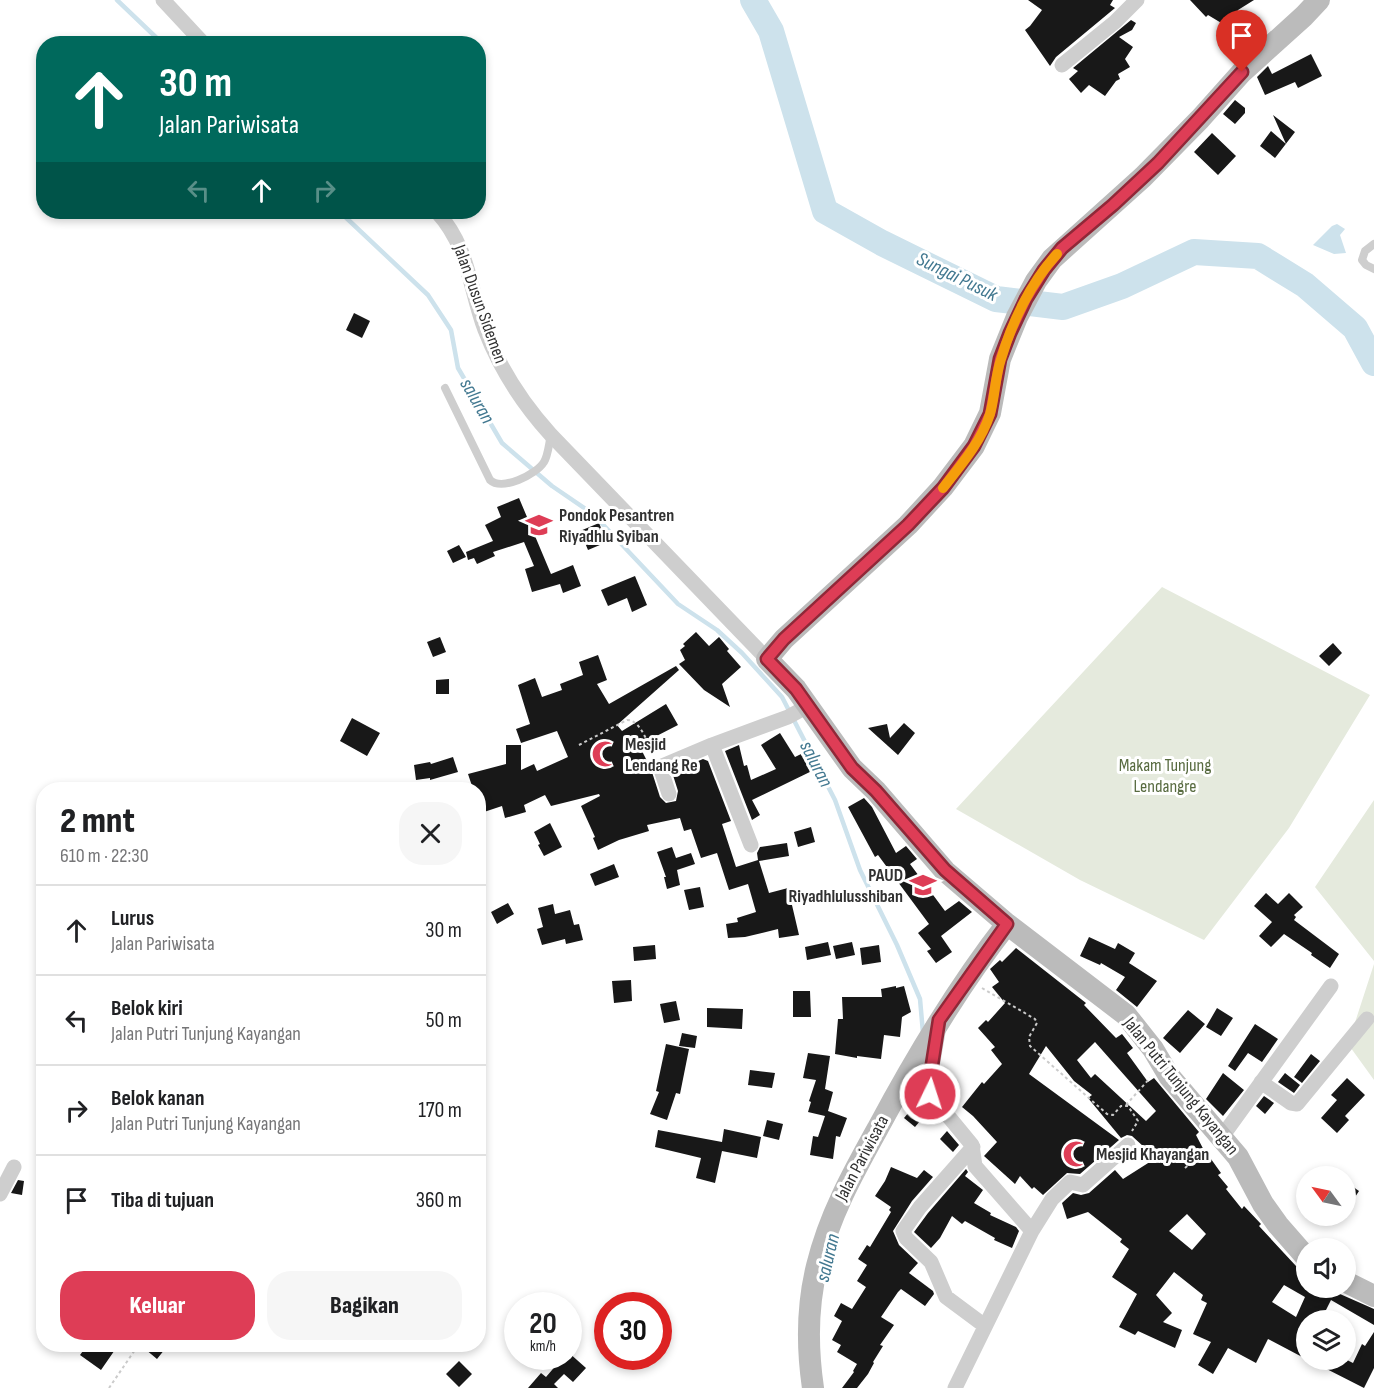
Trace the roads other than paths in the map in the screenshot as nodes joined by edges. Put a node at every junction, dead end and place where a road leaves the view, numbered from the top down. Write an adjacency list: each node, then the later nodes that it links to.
1 (163, 0): 4 (street)
2 (1137, 0): 5 (street)
3 (1319, 0): 11 (street)
4 (197, 36)
5 (1062, 65)
6 (443, 219): 10 (street, Jalan Dusun Sidemen)
7 (1374, 244): 8 (lane)
8 (1374, 269)
9 (446, 388): 10 (lane)
10 (551, 435): 11 (street, Jalan Dusun Sidemen)
11 (767, 659): 12 (street, Jalan Putri Tunjung Kayangan)
12 (806, 707): 13 (street); 16 (street, Jalan Putri Tunjung Kayangan)
13 (712, 745): 14 (street); 15 (street)
14 (669, 794)
15 (752, 844)
16 (1007, 924): 19 (street, Jalan Pariwisata); 21 (street, Jalan Putri Tunjung Kayangan)
17 (1331, 986): 20 (street)
18 (1366, 1019): 20 (street)
19 (939, 1020): 23 (street); 31 (street, Jalan Pariwisata)
20 (1261, 1082): 21 (street)
21 (1221, 1138): 27 (street, Jalan Putri Tunjung Kayangan)
22 (1128, 1145): 26 (street)
23 (973, 1147): 26 (street); 30 (street)
24 (14, 1167): 25 (street)
25 (0, 1194)
26 (1032, 1231): 30 (street)
27 (1296, 1246)
28 (1356, 1287): 29 (street)
29 (1374, 1296)
30 (985, 1326): 32 (street)
31 (813, 1388)
32 (955, 1388)

